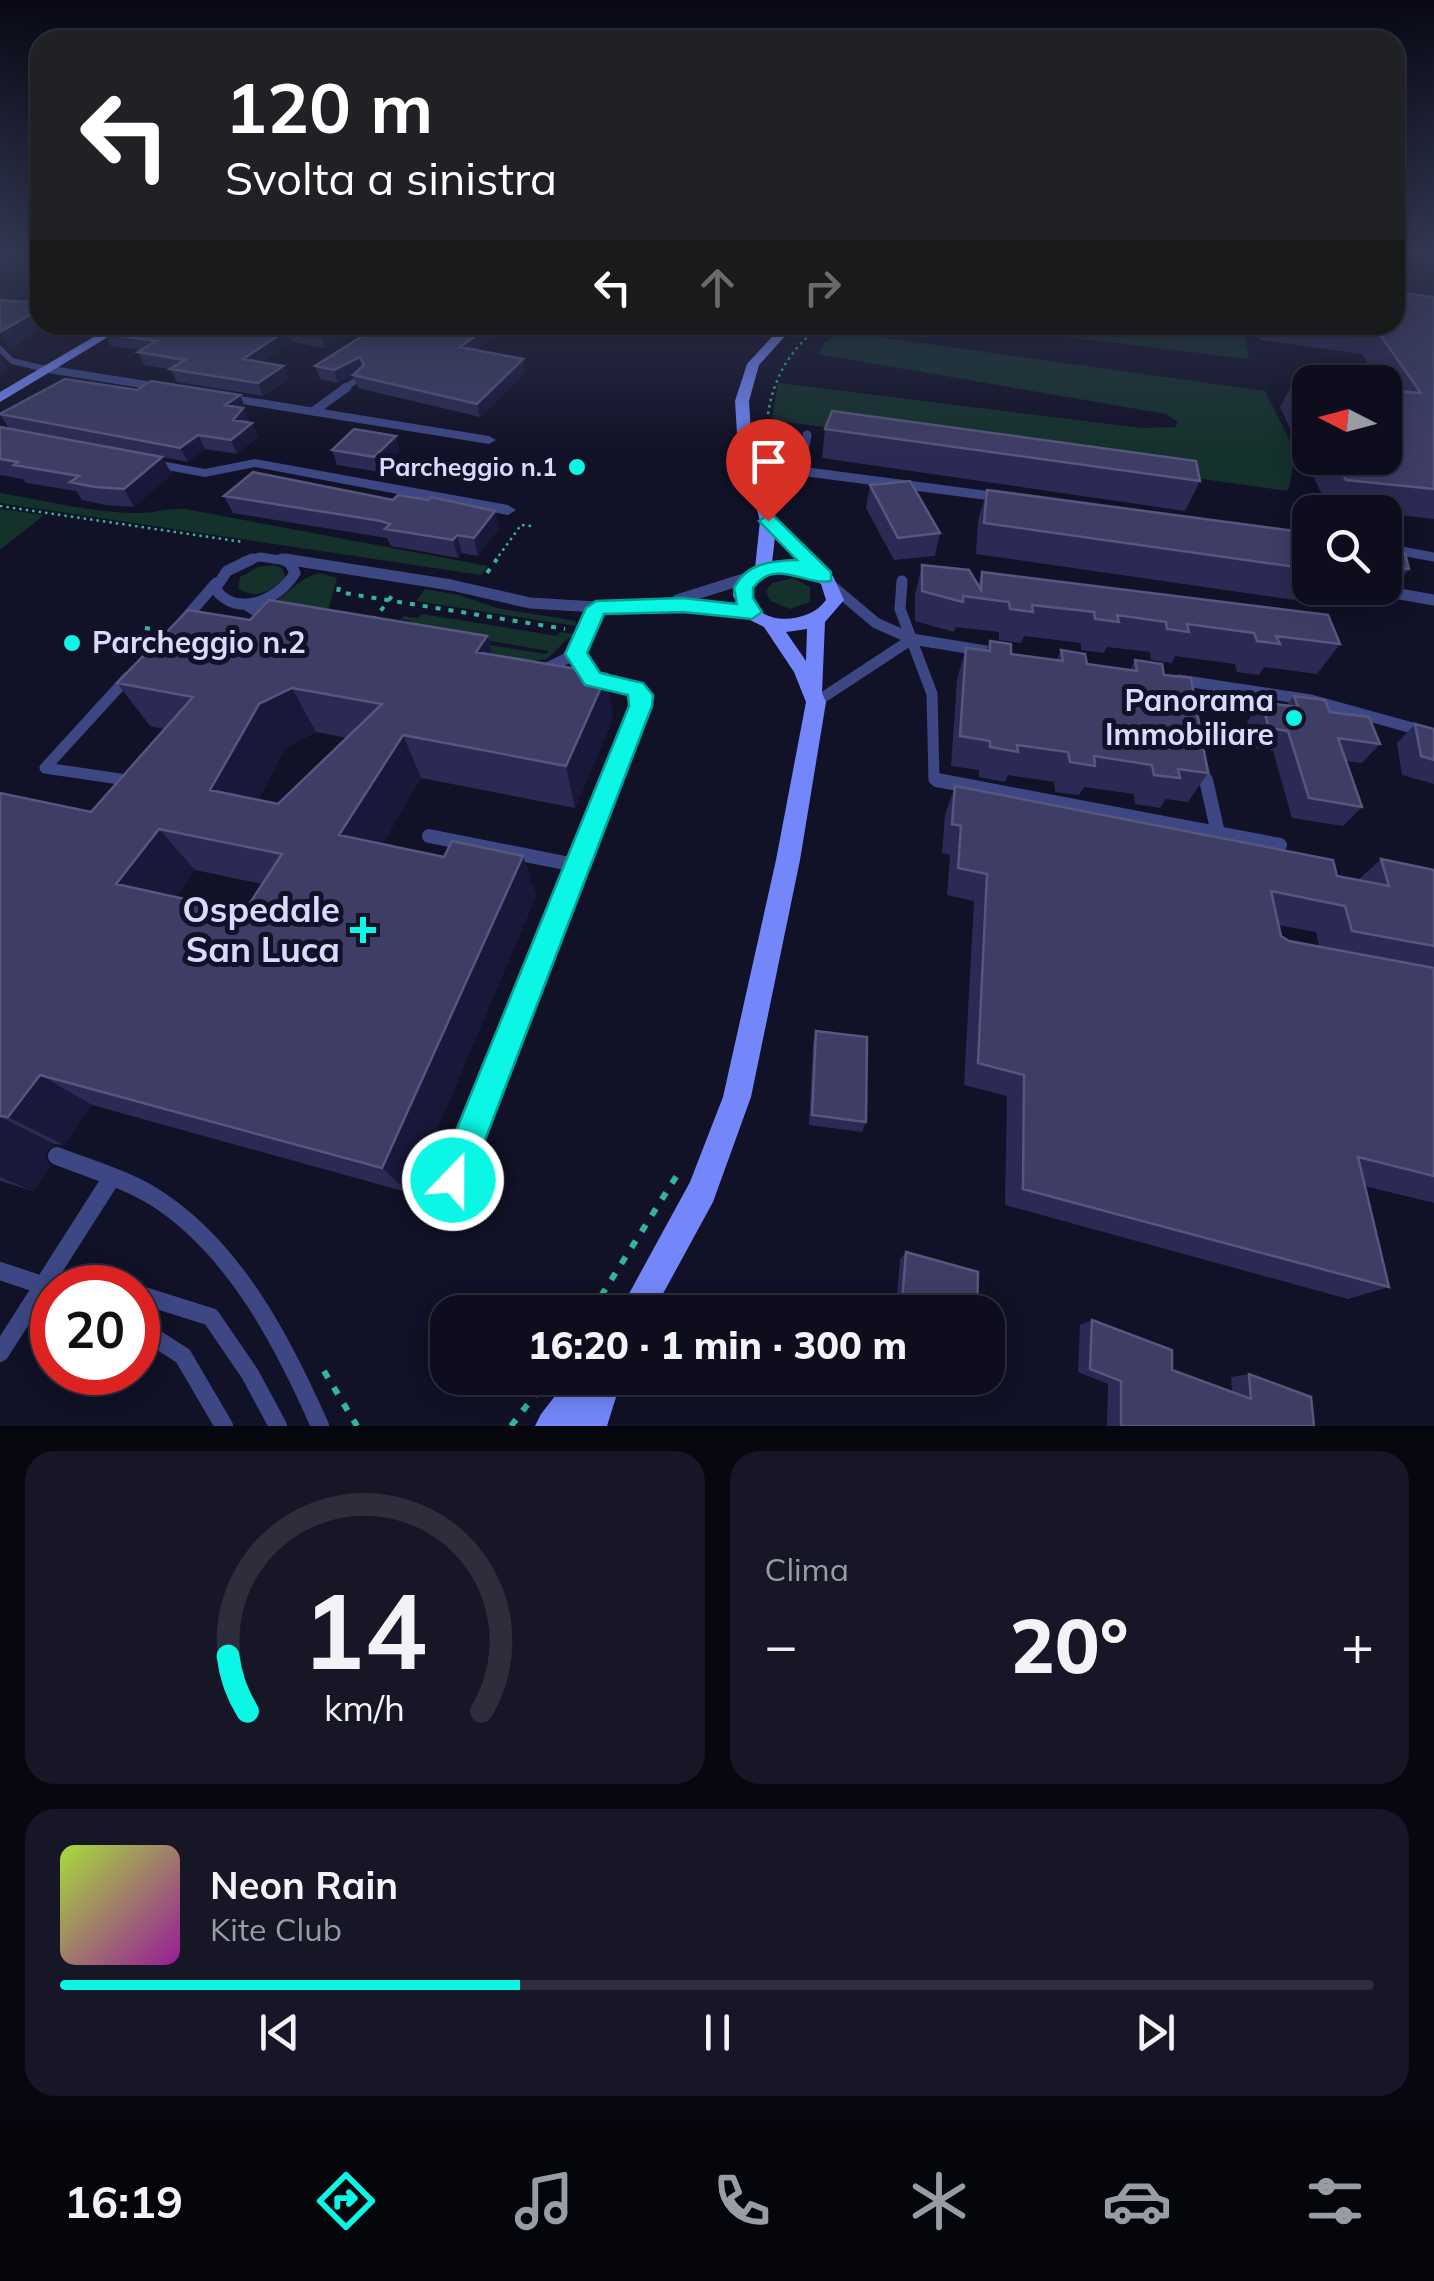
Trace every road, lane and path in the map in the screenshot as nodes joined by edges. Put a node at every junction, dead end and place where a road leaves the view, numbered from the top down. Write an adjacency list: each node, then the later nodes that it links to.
1 (105, 335): 7 (street)
2 (779, 335): 19 (street)
3 (809, 335): 13 (path)
4 (0, 348): 5 (lane)
5 (12, 361): 6 (lane); 7 (lane)
6 (0, 362)
7 (46, 369): 9 (street); 11 (street)
8 (362, 376): 12 (lane)
9 (183, 390)
10 (202, 394): 12 (street)
11 (0, 398)
12 (314, 412): 15 (street)
13 (768, 414)
14 (807, 436): 17 (lane)
15 (489, 440)
16 (130, 459): 18 (street)
17 (1017, 500)
18 (508, 510)
19 (768, 521): 25 (street); 27 (street)
20 (1402, 551): 21 (lane)
21 (1434, 557)
22 (285, 559): 23 (lane); 24 (lane); 29 (lane)
23 (327, 566): 24 (lane); 37 (lane)
24 (295, 573): 35 (lane)
25 (758, 573): 27 (street); 36 (lane); 39 (street)
26 (343, 576): 33 (path)
27 (828, 581): 40 (street); 46 (lane)
28 (902, 581): 46 (lane)
29 (216, 584): 32 (lane); 38 (lane)
30 (400, 585): 33 (path)
31 (1402, 594): 34 (lane)
32 (221, 599): 35 (lane); 38 (lane)
33 (388, 600): 42 (path); 44 (path)
34 (1434, 600)
35 (245, 604): 41 (lane)
36 (654, 605): 37 (lane); 39 (lane)
37 (596, 608): 47 (lane)
38 (189, 615): 45 (lane)
39 (761, 617): 40 (street); 53 (street)
40 (816, 621): 53 (street)
41 (274, 622)
42 (370, 624)
43 (145, 628): 45 (path)
44 (575, 631)
45 (172, 632)
46 (912, 640): 48 (lane); 53 (lane); 58 (lane)
47 (576, 654): 51 (lane); 51 (lane)
48 (1009, 654)
49 (136, 669): 57 (lane)
50 (1165, 678): 52 (lane)
51 (593, 680): 61 (lane)
52 (1184, 681): 54 (lane); 55 (lane)
53 (816, 698): 70 (street)
54 (1188, 700)
55 (1434, 734)
56 (1201, 757): 58 (lane)
57 (120, 779)
58 (1218, 833): 60 (lane)
59 (430, 836): 61 (lane)
60 (1280, 845)
61 (580, 866): 65 (lane)
62 (57, 1156): 64 (lane)
63 (681, 1168): 69 (path)
64 (111, 1179): 66 (lane); 81 (lane)
65 (439, 1215)
66 (62, 1265)
67 (0, 1272): 68 (lane)
68 (30, 1281)
69 (602, 1295)
70 (644, 1295)
71 (160, 1301): 80 (lane)
72 (30, 1313): 74 (lane)
73 (160, 1341): 79 (lane)
74 (0, 1353)
75 (324, 1371): 82 (path)
76 (535, 1395): 83 (path)
77 (577, 1395): 84 (street)
78 (599, 1395): 85 (street)
79 (224, 1426)
80 (278, 1426)
81 (320, 1426)
82 (357, 1426)
83 (511, 1426)
84 (552, 1426)
85 (589, 1426)

